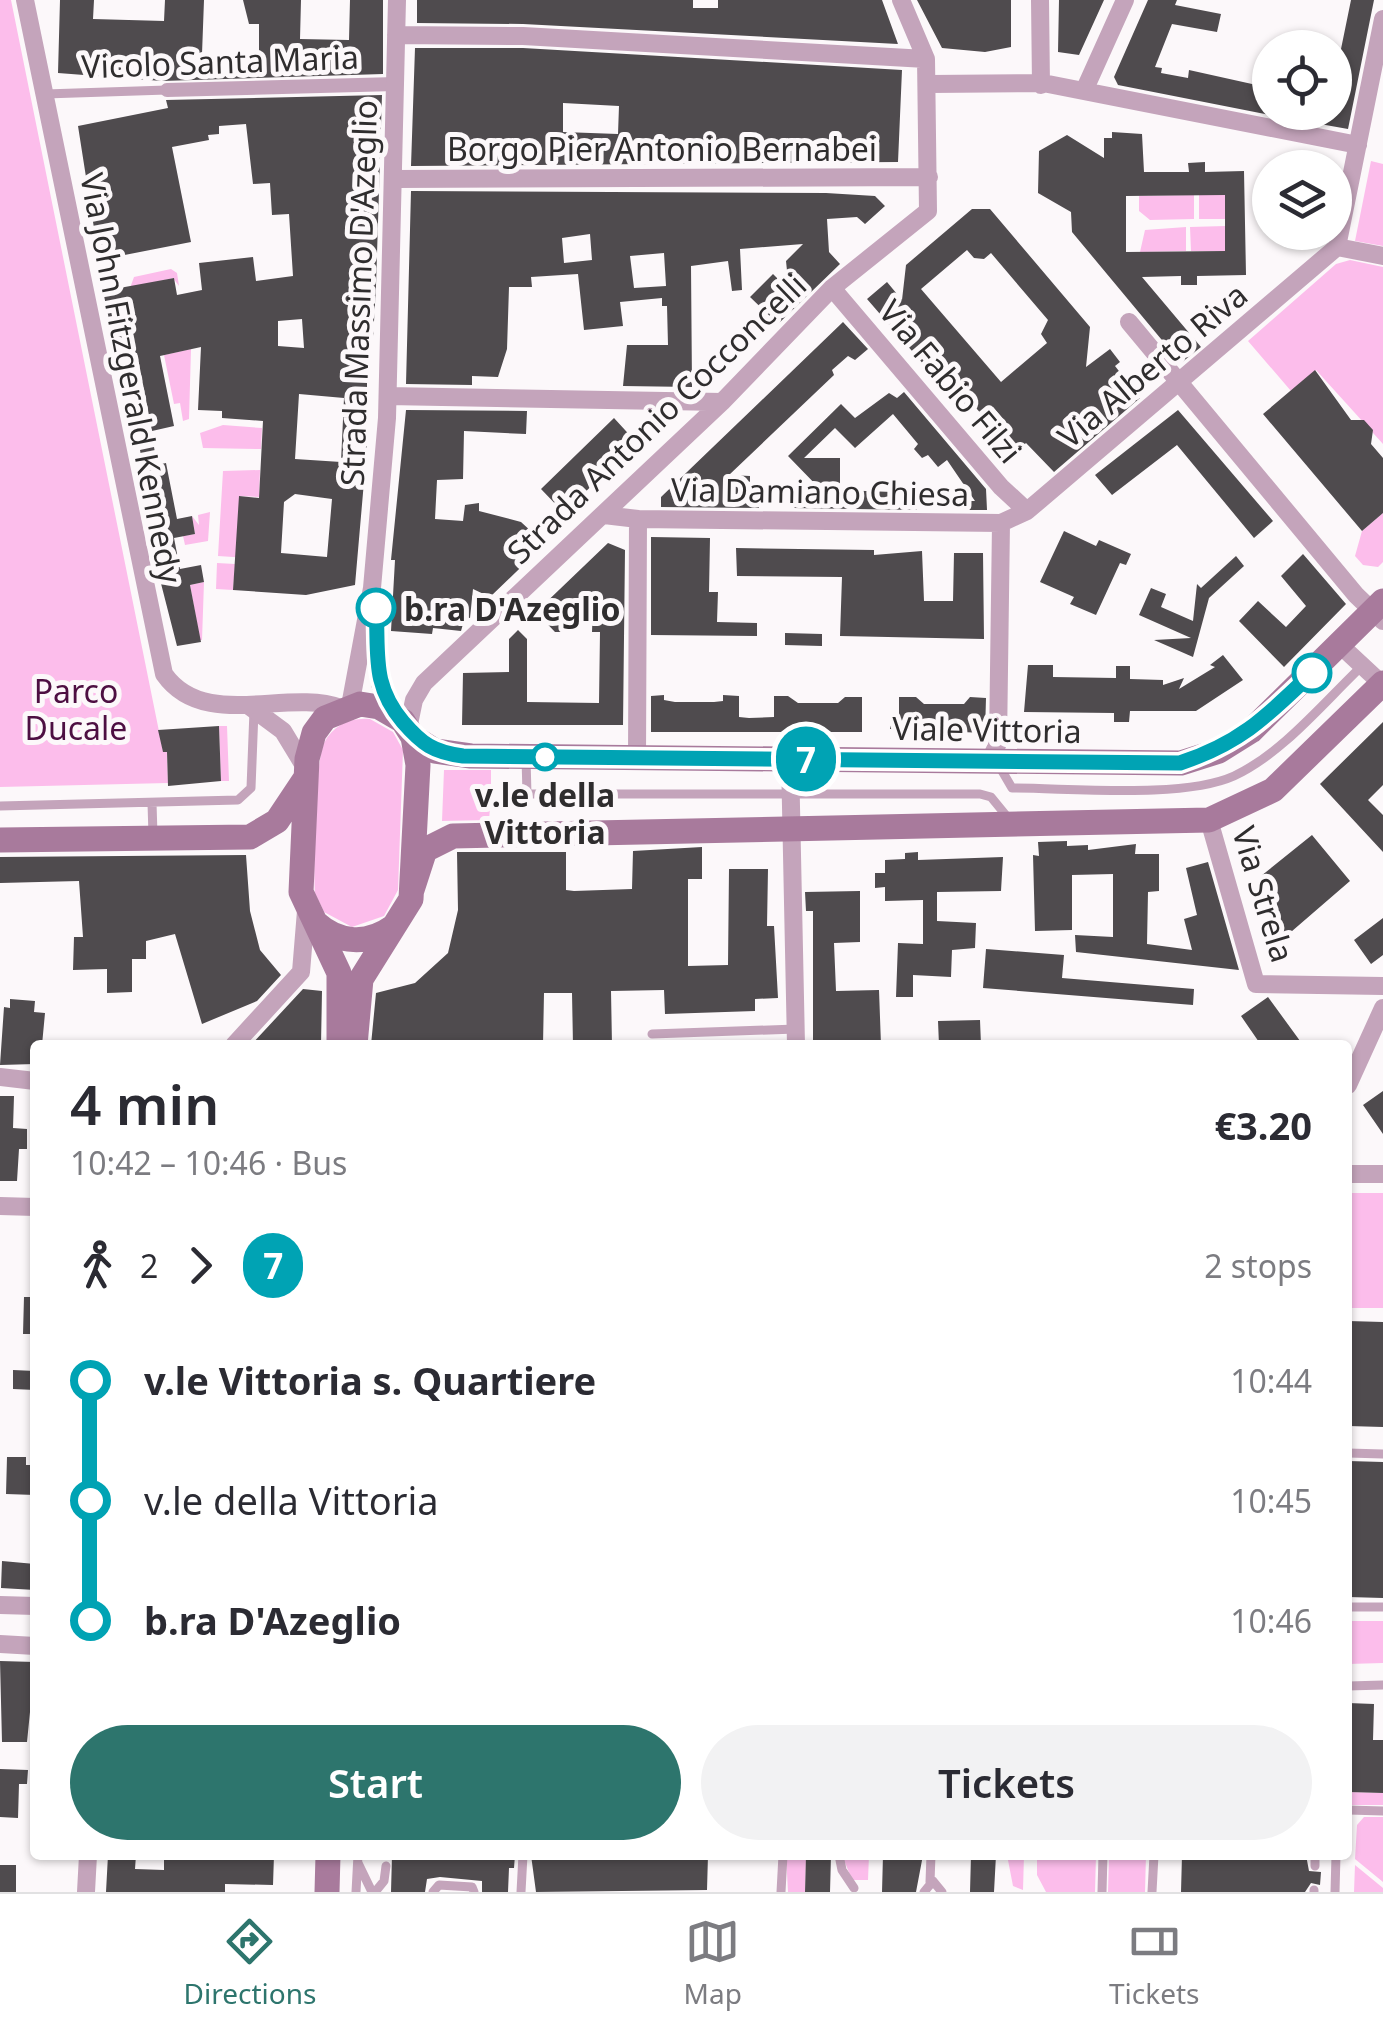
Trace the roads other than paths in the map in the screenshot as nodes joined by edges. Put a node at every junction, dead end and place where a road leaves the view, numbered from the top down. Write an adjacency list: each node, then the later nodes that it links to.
1 (25, 0): 14 (street, Via John Fitzgerald Kennedy)
2 (398, 0): 7 (street, Strada Massimo D'Azeglio)
3 (901, 0): 8 (street)
4 (1040, 0): 11 (street)
5 (1125, 0): 13 (street)
6 (1383, 20): 15 (street)
7 (396, 35): 8 (street); 9 (street, Strada Massimo D'Azeglio)
8 (926, 58): 10 (street)
9 (396, 84): 12 (street, Vicolo Santa Maria); 18 (street, Strada Massimo D'Azeglio)
10 (930, 84): 11 (street); 17 (street)
11 (1041, 85): 13 (street)
12 (168, 90): 14 (lane, Vicolo Santa Maria)
13 (1084, 91): 15 (street)
14 (44, 94): 36 (street, Via John Fitzgerald Kennedy)
15 (1358, 145): 16 (street)
16 (1352, 176)
17 (929, 177): 18 (street, Borgo Pier Antonio Bernabei); 22 (street, Strada Antonio Cocconcelli)
18 (396, 179): 25 (street, Strada Massimo D'Azeglio)
19 (1334, 250): 24 (street, Via Alberto Riva)
20 (1352, 250): 21 (street)
21 (1383, 256)
22 (832, 288): 26 (street, Strada Antonio Cocconcelli); 27 (street, Via Fabio Filzi)
23 (1129, 322): 24 (street)
24 (1179, 382): 27 (street, Via Alberto Riva); 32 (street)
25 (388, 396): 26 (street); 31 (street, Strada Massimo D'Azeglio)
26 (722, 402): 28 (street, Strada Antonio Cocconcelli)
27 (1027, 510): 30 (street, Via Alberto Riva)
28 (604, 516): 29 (street, Via Damiano Chiesa); 38 (street, Strada Antonio Cocconcelli)
29 (638, 519): 30 (street, Via Damiano Chiesa); 40 (street)
30 (1001, 522): 42 (street)
31 (372, 588): 37 (street); 38 (street)
32 (1380, 611): 33 (main road, Viale Vittoria)
33 (1340, 645): 34 (street); 42 (main road, Viale Vittoria)
34 (1362, 665): 35 (street); 42 (lane)
35 (1383, 683): 47 (main road)
36 (249, 706): 37 (street, Via John Fitzgerald Kennedy); 43 (street); 45 (lane)
37 (341, 709): 38 (main road, Viale Vittoria); 43 (main road)
38 (408, 729): 39 (main road, Viale Vittoria); 52 (main road)
39 (526, 757): 40 (main road, Viale Vittoria); 44 (lane)
40 (637, 758): 41 (main road, Viale Vittoria)
41 (790, 759): 42 (main road, Viale Vittoria); 44 (street)
42 (988, 761)
43 (306, 769): 50 (main road); 53 (main road)
44 (790, 792): 48 (lane); 49 (street)
45 (152, 803): 46 (lane); 50 (lane)
46 (0, 806)
47 (1209, 820): 48 (main road); 55 (street, Via Strela)
48 (1026, 824): 49 (main road)
49 (790, 828): 52 (main road); 58 (street)
50 (152, 839): 51 (main road)
51 (0, 840)
52 (412, 890): 54 (main road)
53 (307, 909): 54 (main road); 59 (street); 60 (main road)
54 (403, 916): 61 (main road)
55 (1383, 986)
56 (1383, 1008): 62 (street)
57 (652, 1034): 58 (lane)
58 (796, 1037)
59 (239, 1040)
60 (340, 1040)
61 (355, 1040)
62 (1352, 1075)
63 (0, 1077): 64 (street)
64 (30, 1080)
65 (1352, 1174): 66 (street)
66 (1383, 1174)
67 (0, 1206): 68 (street)
68 (30, 1207)
69 (1352, 1453): 70 (lane)
70 (1383, 1454)
71 (0, 1604): 72 (street)
72 (30, 1606)
73 (1352, 1607): 74 (lane)
74 (1383, 1607)
75 (0, 1644): 76 (street)
76 (30, 1646)
77 (1383, 1685): 78 (lane)
78 (1352, 1686)
79 (1352, 1810): 80 (lane)
80 (1383, 1811)
81 (88, 1860): 98 (street)
82 (313, 1860): 99 (main road)
83 (328, 1860): 100 (main road)
84 (358, 1860): 101 (lane)
85 (358, 1860): 102 (lane)
86 (522, 1860): 105 (lane)
87 (782, 1860): 96 (lane)
88 (840, 1860): 97 (lane)
89 (930, 1860): 95 (lane)
90 (1103, 1860): 109 (lane)
91 (1154, 1860): 94 (lane)
92 (1336, 1860): 112 (lane)
93 (386, 1866): 102 (lane)
94 (1153, 1880): 110 (lane); 111 (lane)
95 (930, 1882): 107 (lane); 108 (lane)
96 (782, 1890)
97 (852, 1890): 106 (lane)
98 (86, 1892)
99 (312, 1892)
100 (327, 1892)
101 (356, 1892)
102 (374, 1892)
103 (433, 1892): 104 (lane)
104 (474, 1892)
105 (521, 1892)
106 (866, 1892)
107 (924, 1892)
108 (942, 1892)
109 (1102, 1892)
110 (1152, 1892)
111 (1165, 1892)
112 (1335, 1892)

